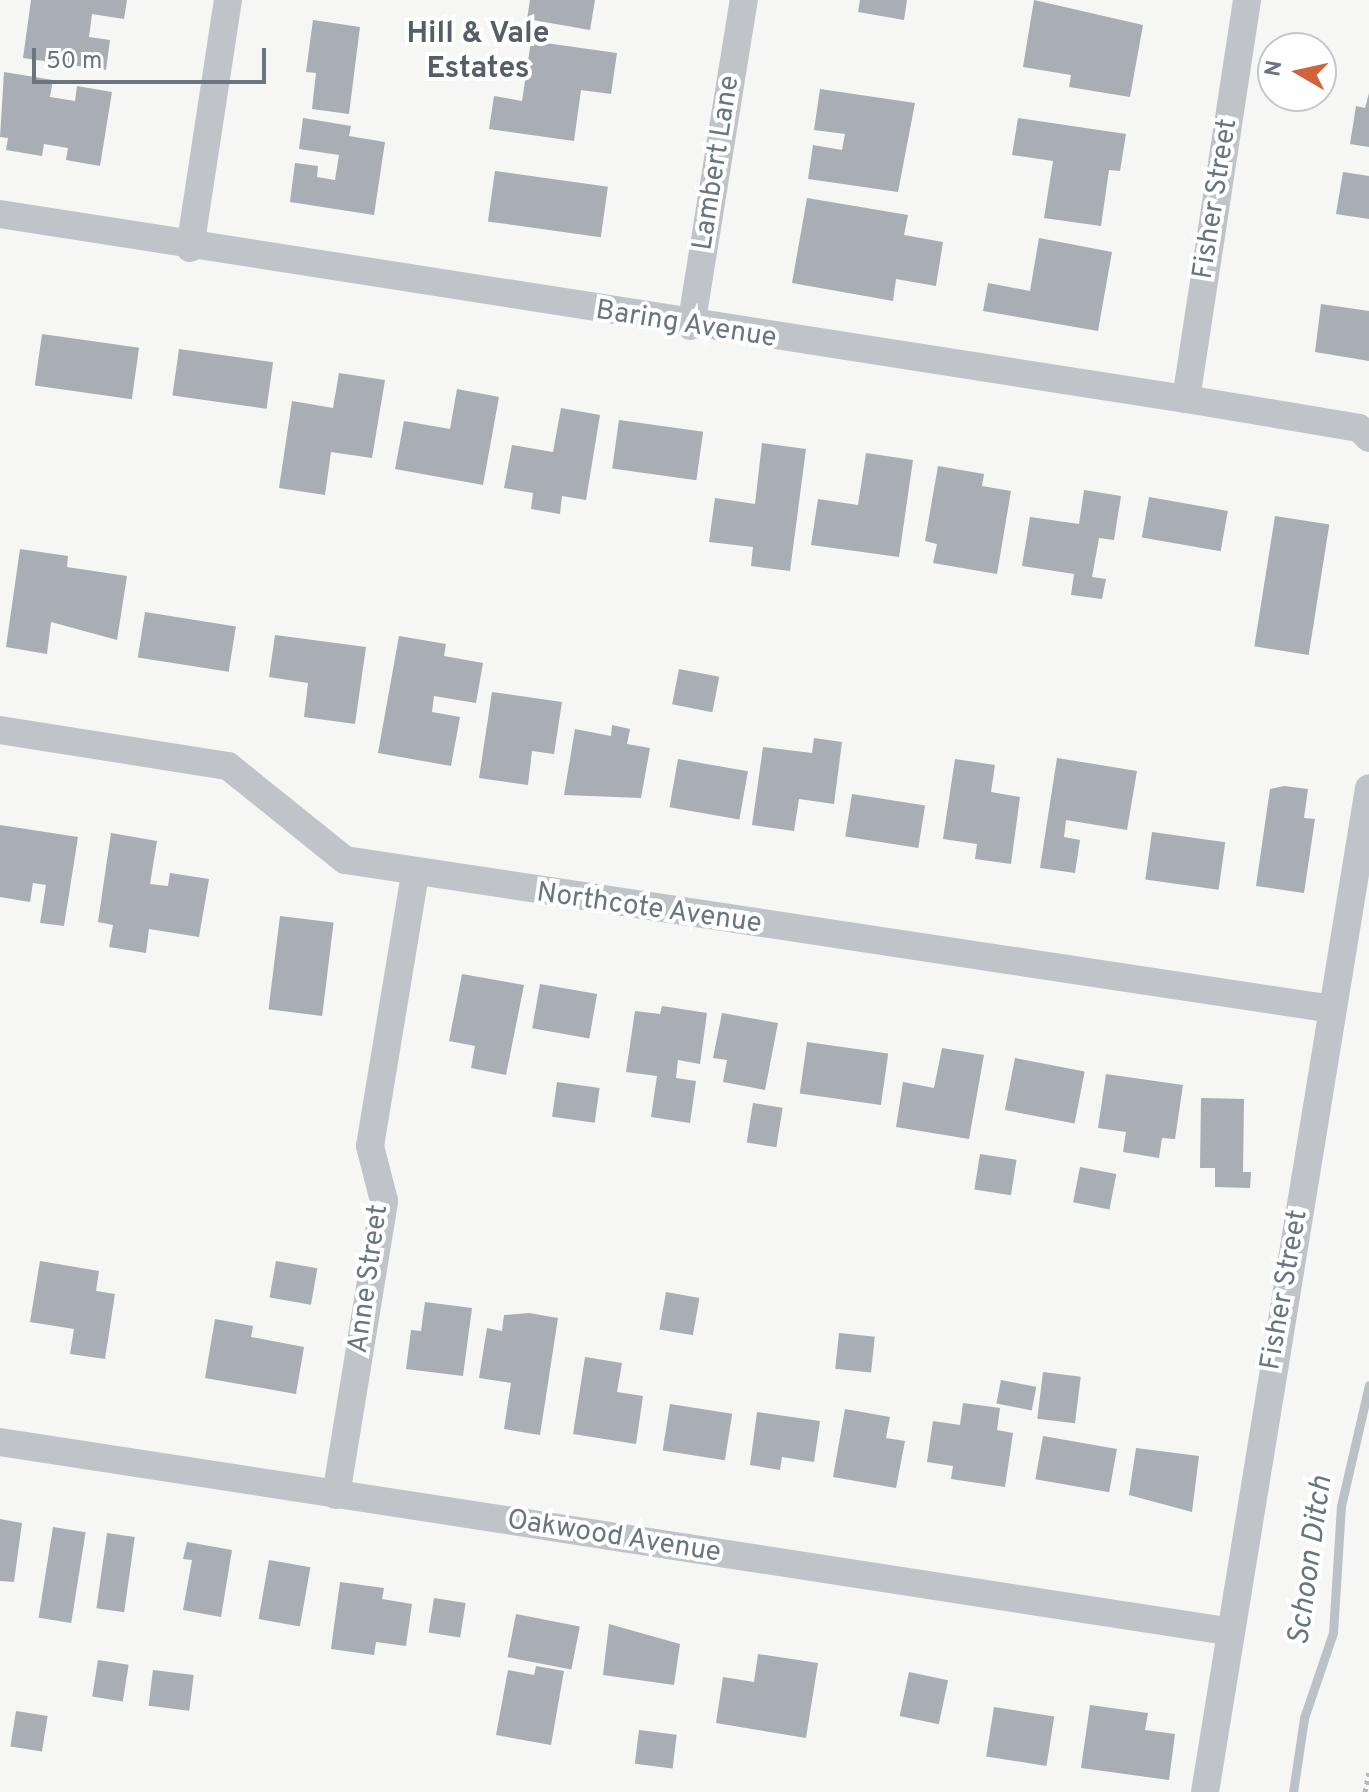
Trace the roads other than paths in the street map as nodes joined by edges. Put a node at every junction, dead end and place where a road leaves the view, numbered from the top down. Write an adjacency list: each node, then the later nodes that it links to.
1 (228, 0): 5 (street)
2 (744, 0): 6 (street, Lambert Lane)
3 (1247, 0): 7 (street, Fisher Street)
4 (0, 214): 5 (street, Baring Avenue)
5 (190, 248): 6 (street, Baring Avenue)
6 (691, 326): 7 (street, Baring Avenue)
7 (1186, 399): 8 (street, Baring Avenue)
8 (1369, 438)
9 (0, 730): 11 (street, Northcote Avenue)
10 (1369, 788): 12 (street, Fisher Street)
11 (415, 874): 12 (street, Northcote Avenue); 14 (street, Anne Street)
12 (1332, 1009): 15 (street, Fisher Street)
13 (0, 1442): 14 (street, Oakwood Avenue)
14 (336, 1495): 15 (street, Oakwood Avenue)
15 (1227, 1631): 16 (street, Fisher Street)
16 (1205, 1792)

